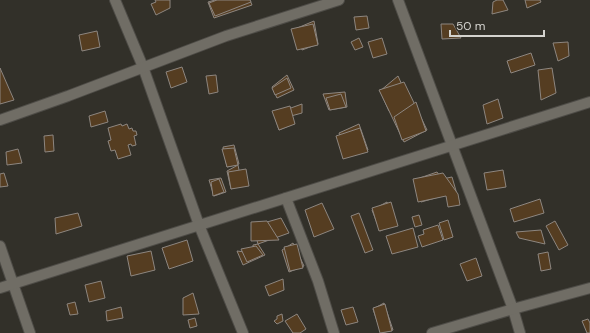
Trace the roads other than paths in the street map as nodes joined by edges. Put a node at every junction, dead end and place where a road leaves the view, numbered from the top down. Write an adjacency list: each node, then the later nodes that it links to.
1 (115, 0): 4 (street)
2 (339, 0): 4 (street)
3 (398, 0): 7 (street)
4 (143, 67): 6 (street); 9 (street)
5 (590, 102): 7 (street)
6 (0, 120)
7 (452, 146): 8 (street); 14 (street)
8 (286, 198): 9 (street); 17 (street)
9 (199, 225): 11 (street); 16 (street)
10 (0, 246): 11 (street)
11 (13, 284): 12 (street); 15 (street)
12 (0, 288)
13 (590, 288): 14 (street)
14 (513, 308): 18 (street); 19 (street)
15 (30, 333)
16 (243, 333)
17 (334, 333)
18 (432, 333)
19 (520, 333)

